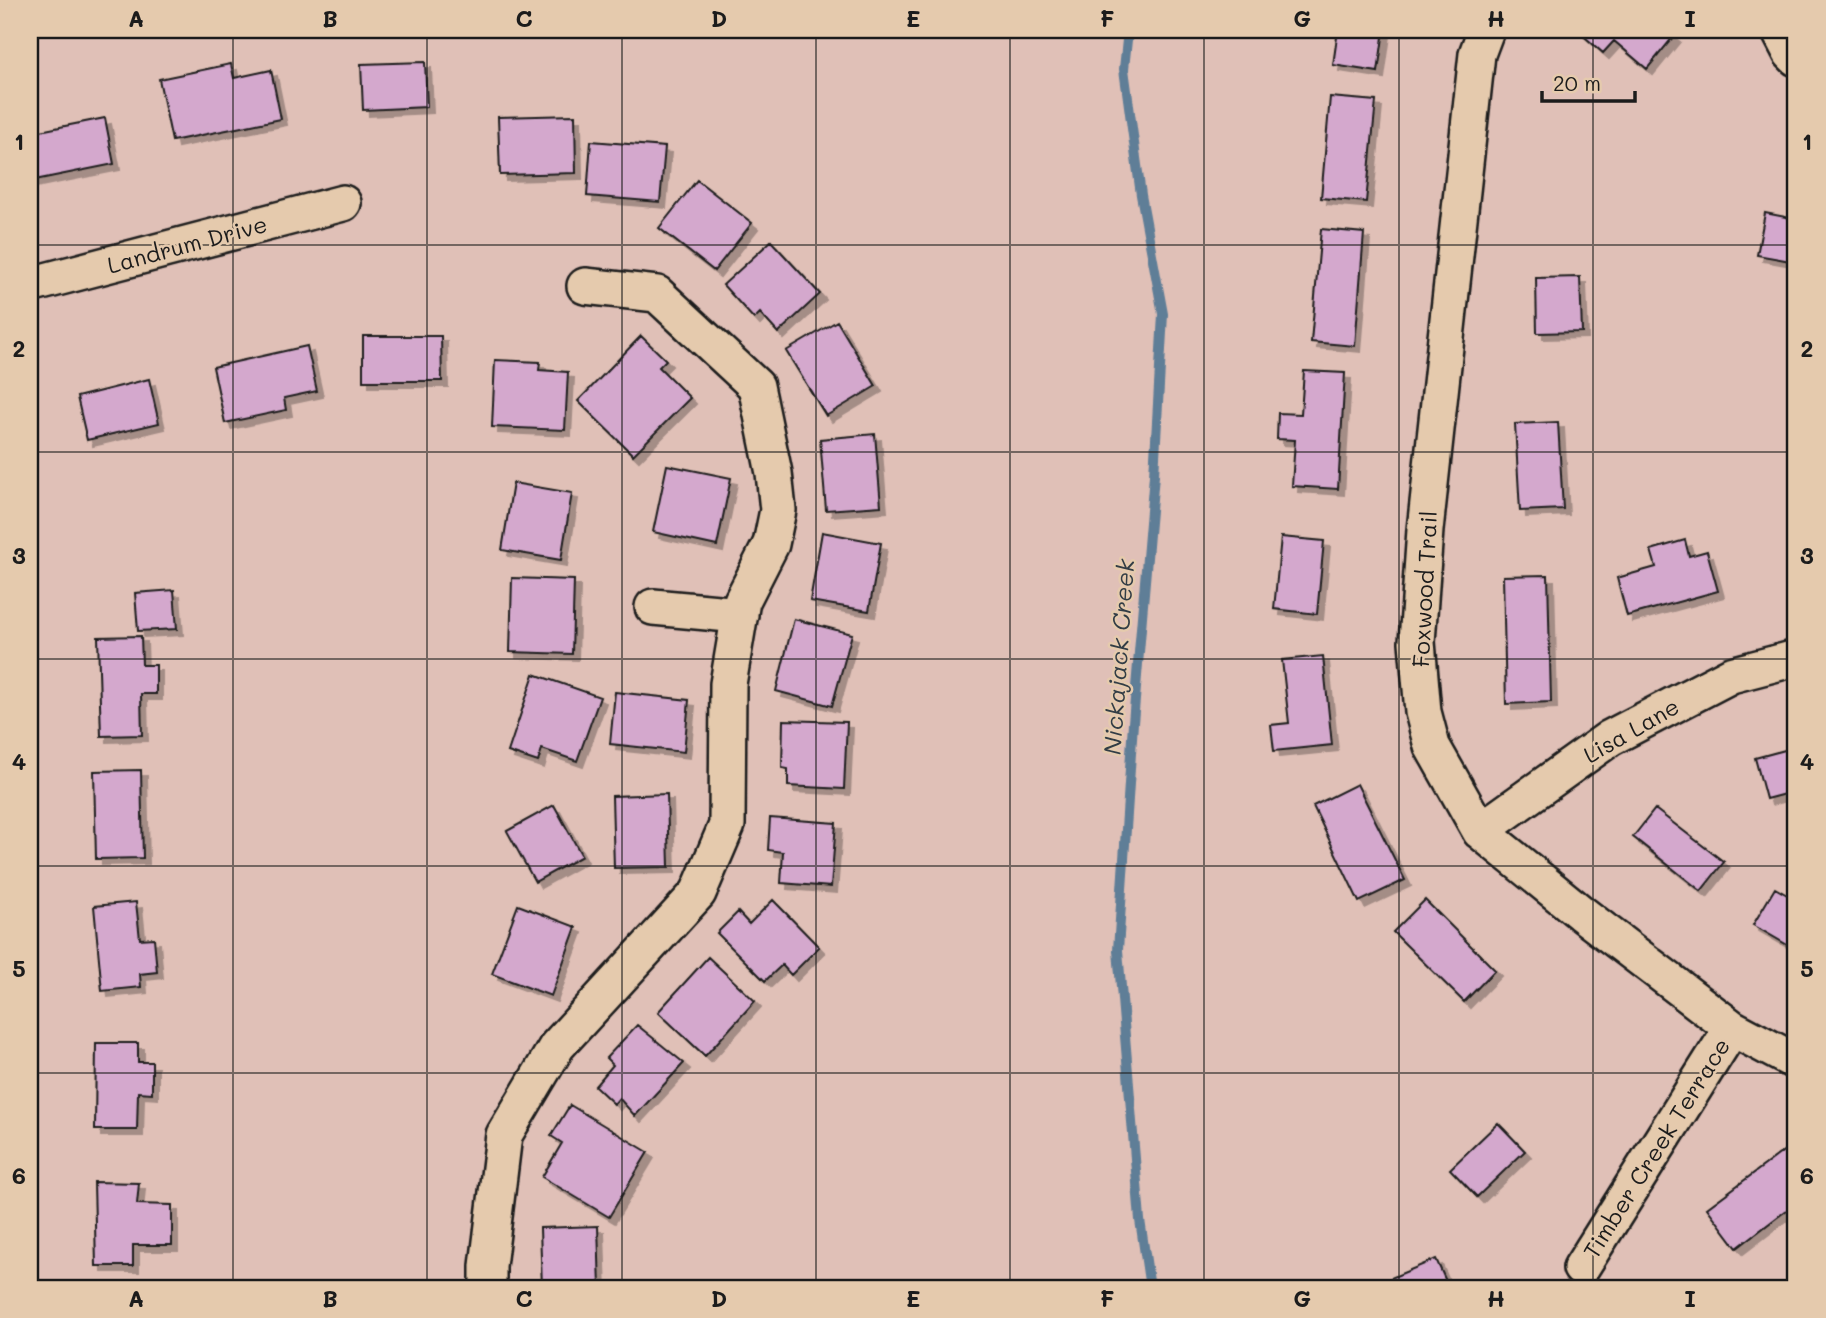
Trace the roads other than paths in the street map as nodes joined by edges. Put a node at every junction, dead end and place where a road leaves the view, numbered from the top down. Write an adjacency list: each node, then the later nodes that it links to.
1 (1486, 30): 10 (street, Foxwood Trail)
2 (1779, 30): 3 (street)
3 (1796, 58)
4 (343, 203): 5 (street, Landrum Drive)
5 (30, 285)
6 (585, 286): 8 (street)
7 (653, 607): 8 (street)
8 (740, 615): 14 (street)
9 (1796, 658): 10 (street, Lisa Lane)
10 (1480, 831): 11 (street, Foxwood Trail)
11 (1732, 1028): 12 (street, Foxwood Trail); 13 (street, Timber Creek Terrace)
12 (1796, 1062)
13 (1581, 1268)
14 (488, 1288)

